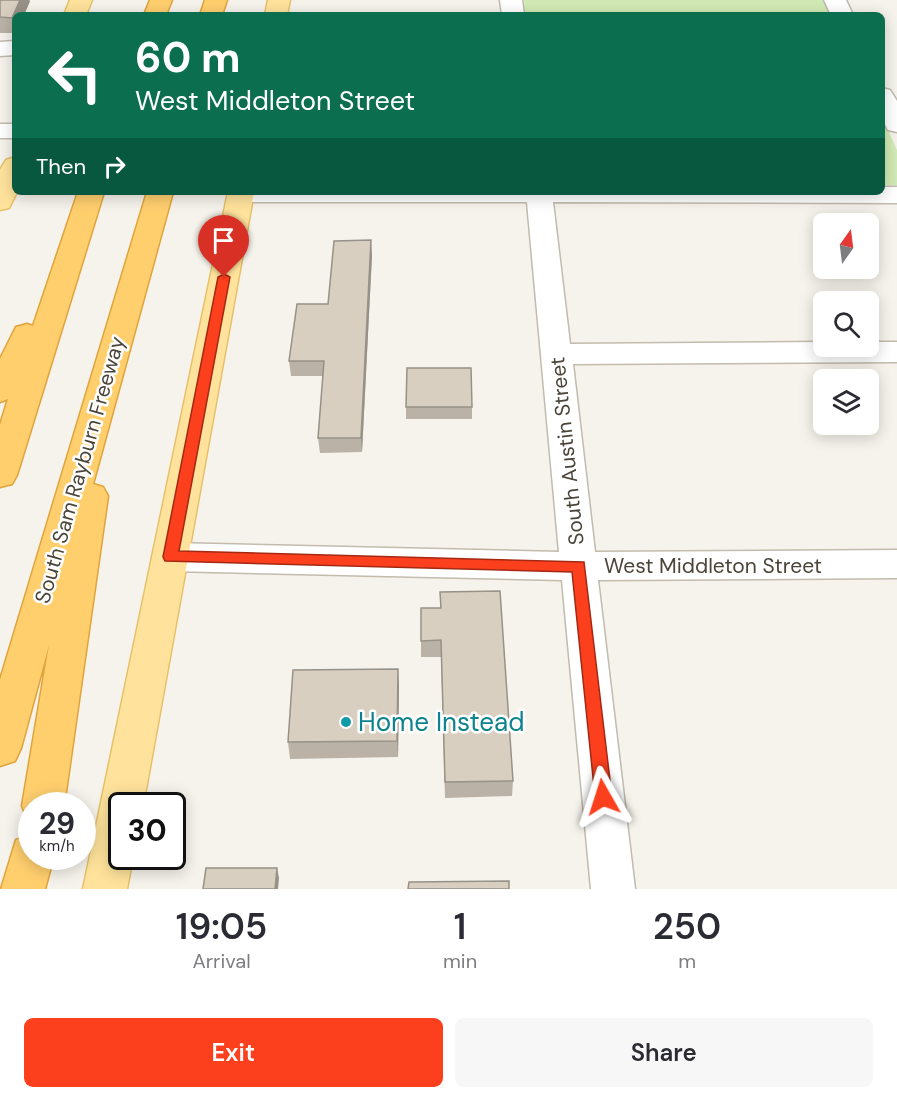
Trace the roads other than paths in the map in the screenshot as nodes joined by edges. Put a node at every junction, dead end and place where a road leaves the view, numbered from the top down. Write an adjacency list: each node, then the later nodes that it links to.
1 (885, 101): 2 (street)
2 (897, 125)
3 (12, 172): 7 (main road)
4 (159, 195): 11 (highway, South Sam Rayburn Freeway)
5 (241, 195): 14 (main road)
6 (540, 195): 10 (street, South Austin Street)
7 (0, 202)
8 (87, 202): 12 (highway); 13 (highway)
9 (897, 352): 10 (street)
10 (557, 354): 16 (street, South Austin Street)
11 (111, 363): 17 (highway, South Sam Rayburn Freeway); 18 (highway)
12 (0, 391)
13 (0, 475)
14 (170, 557): 16 (street, West Middleton Street); 21 (main road)
15 (897, 564): 16 (street, West Middleton Street)
16 (579, 566): 22 (street, South Austin Street)
17 (0, 748)
18 (45, 792)
19 (28, 870): 20 (highway)
20 (23, 889)
21 (105, 889)
22 (613, 889)

